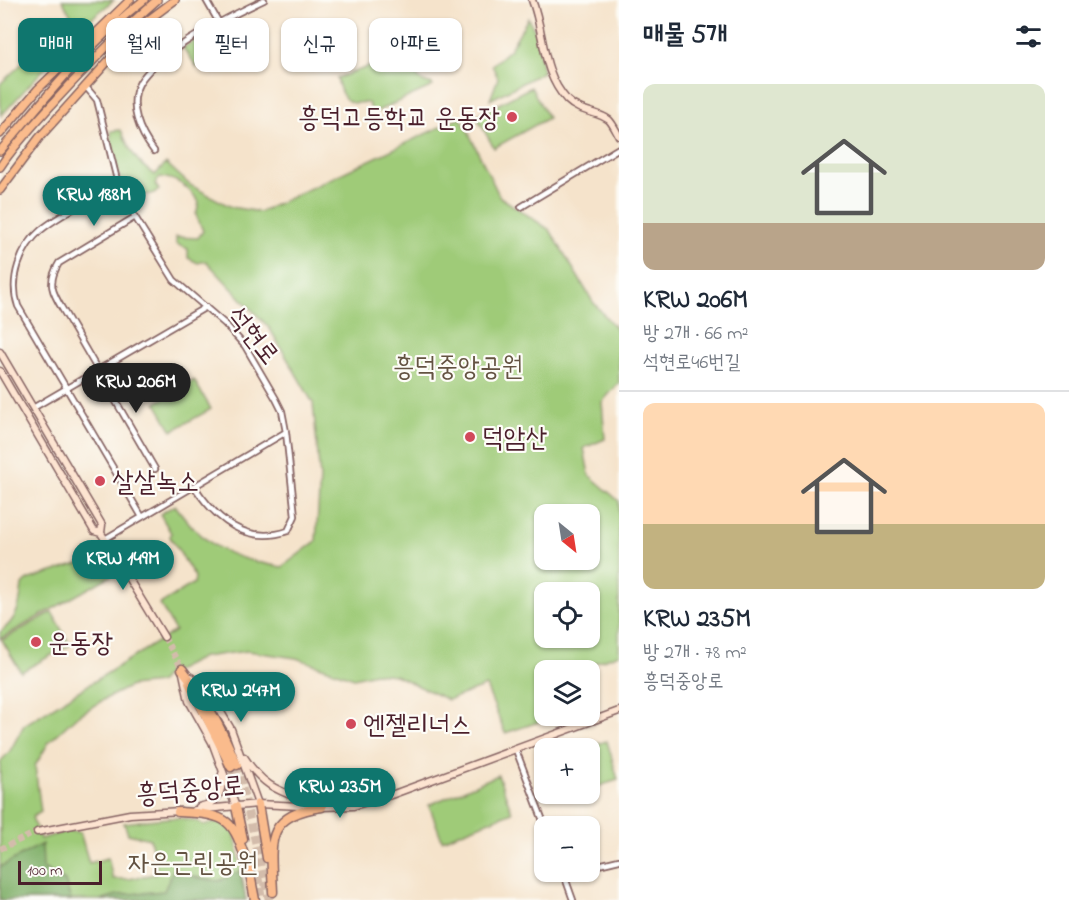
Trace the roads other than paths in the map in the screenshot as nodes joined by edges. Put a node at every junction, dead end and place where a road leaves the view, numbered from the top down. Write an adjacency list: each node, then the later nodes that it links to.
1 (130, 0): 12 (main road)
2 (144, 0): 15 (main road)
3 (157, 0): 17 (main road)
4 (175, 0): 11 (main road)
5 (206, 0): 8 (street)
6 (264, 0): 9 (street)
7 (532, 0): 13 (street)
8 (216, 18)
9 (225, 18)
10 (194, 38): 16 (street)
11 (86, 87): 18 (street, 석현로); 19 (main road)
12 (0, 133)
13 (619, 136)
14 (619, 148): 20 (street)
15 (0, 151)
16 (154, 151)
17 (0, 167)
18 (117, 184): 21 (street, 석현로); 26 (street)
19 (0, 190)
20 (521, 207)
21 (135, 217): 22 (street, 석현로); 25 (street)
22 (207, 307): 25 (street); 28 (street, 석현로)
23 (0, 352): 27 (street)
24 (0, 371): 32 (street)
25 (98, 371): 26 (street); 29 (street)
26 (67, 389): 27 (street); 31 (street)
27 (33, 408): 32 (street)
28 (286, 432): 30 (street); 30 (street, 석현로)
29 (155, 469)
30 (194, 486): 31 (street)
31 (142, 517): 32 (street)
32 (103, 536): 33 (street)
33 (164, 638)
34 (182, 669): 36 (street); 38 (street); 39 (highway)
35 (619, 711): 37 (street, 흥덕중앙로)
36 (236, 741): 40 (street); 42 (street)
37 (516, 750): 42 (street, 흥덕중앙로); 44 (street)
38 (221, 764): 41 (street); 43 (street)
39 (234, 766)
40 (258, 804): 41 (street, 흥덕중앙로); 42 (street, 흥덕중앙로); 50 (highway)
41 (236, 807): 43 (street, 흥덕중앙로); 48 (highway)
42 (322, 807): 50 (highway)
43 (178, 812): 45 (street, 흥덕중앙로); 48 (highway)
44 (541, 816)
45 (37, 832)
46 (619, 860): 47 (street)
47 (600, 865)
48 (250, 873): 51 (highway)
49 (567, 882): 52 (street)
50 (274, 896)
51 (255, 900)
52 (573, 900)

